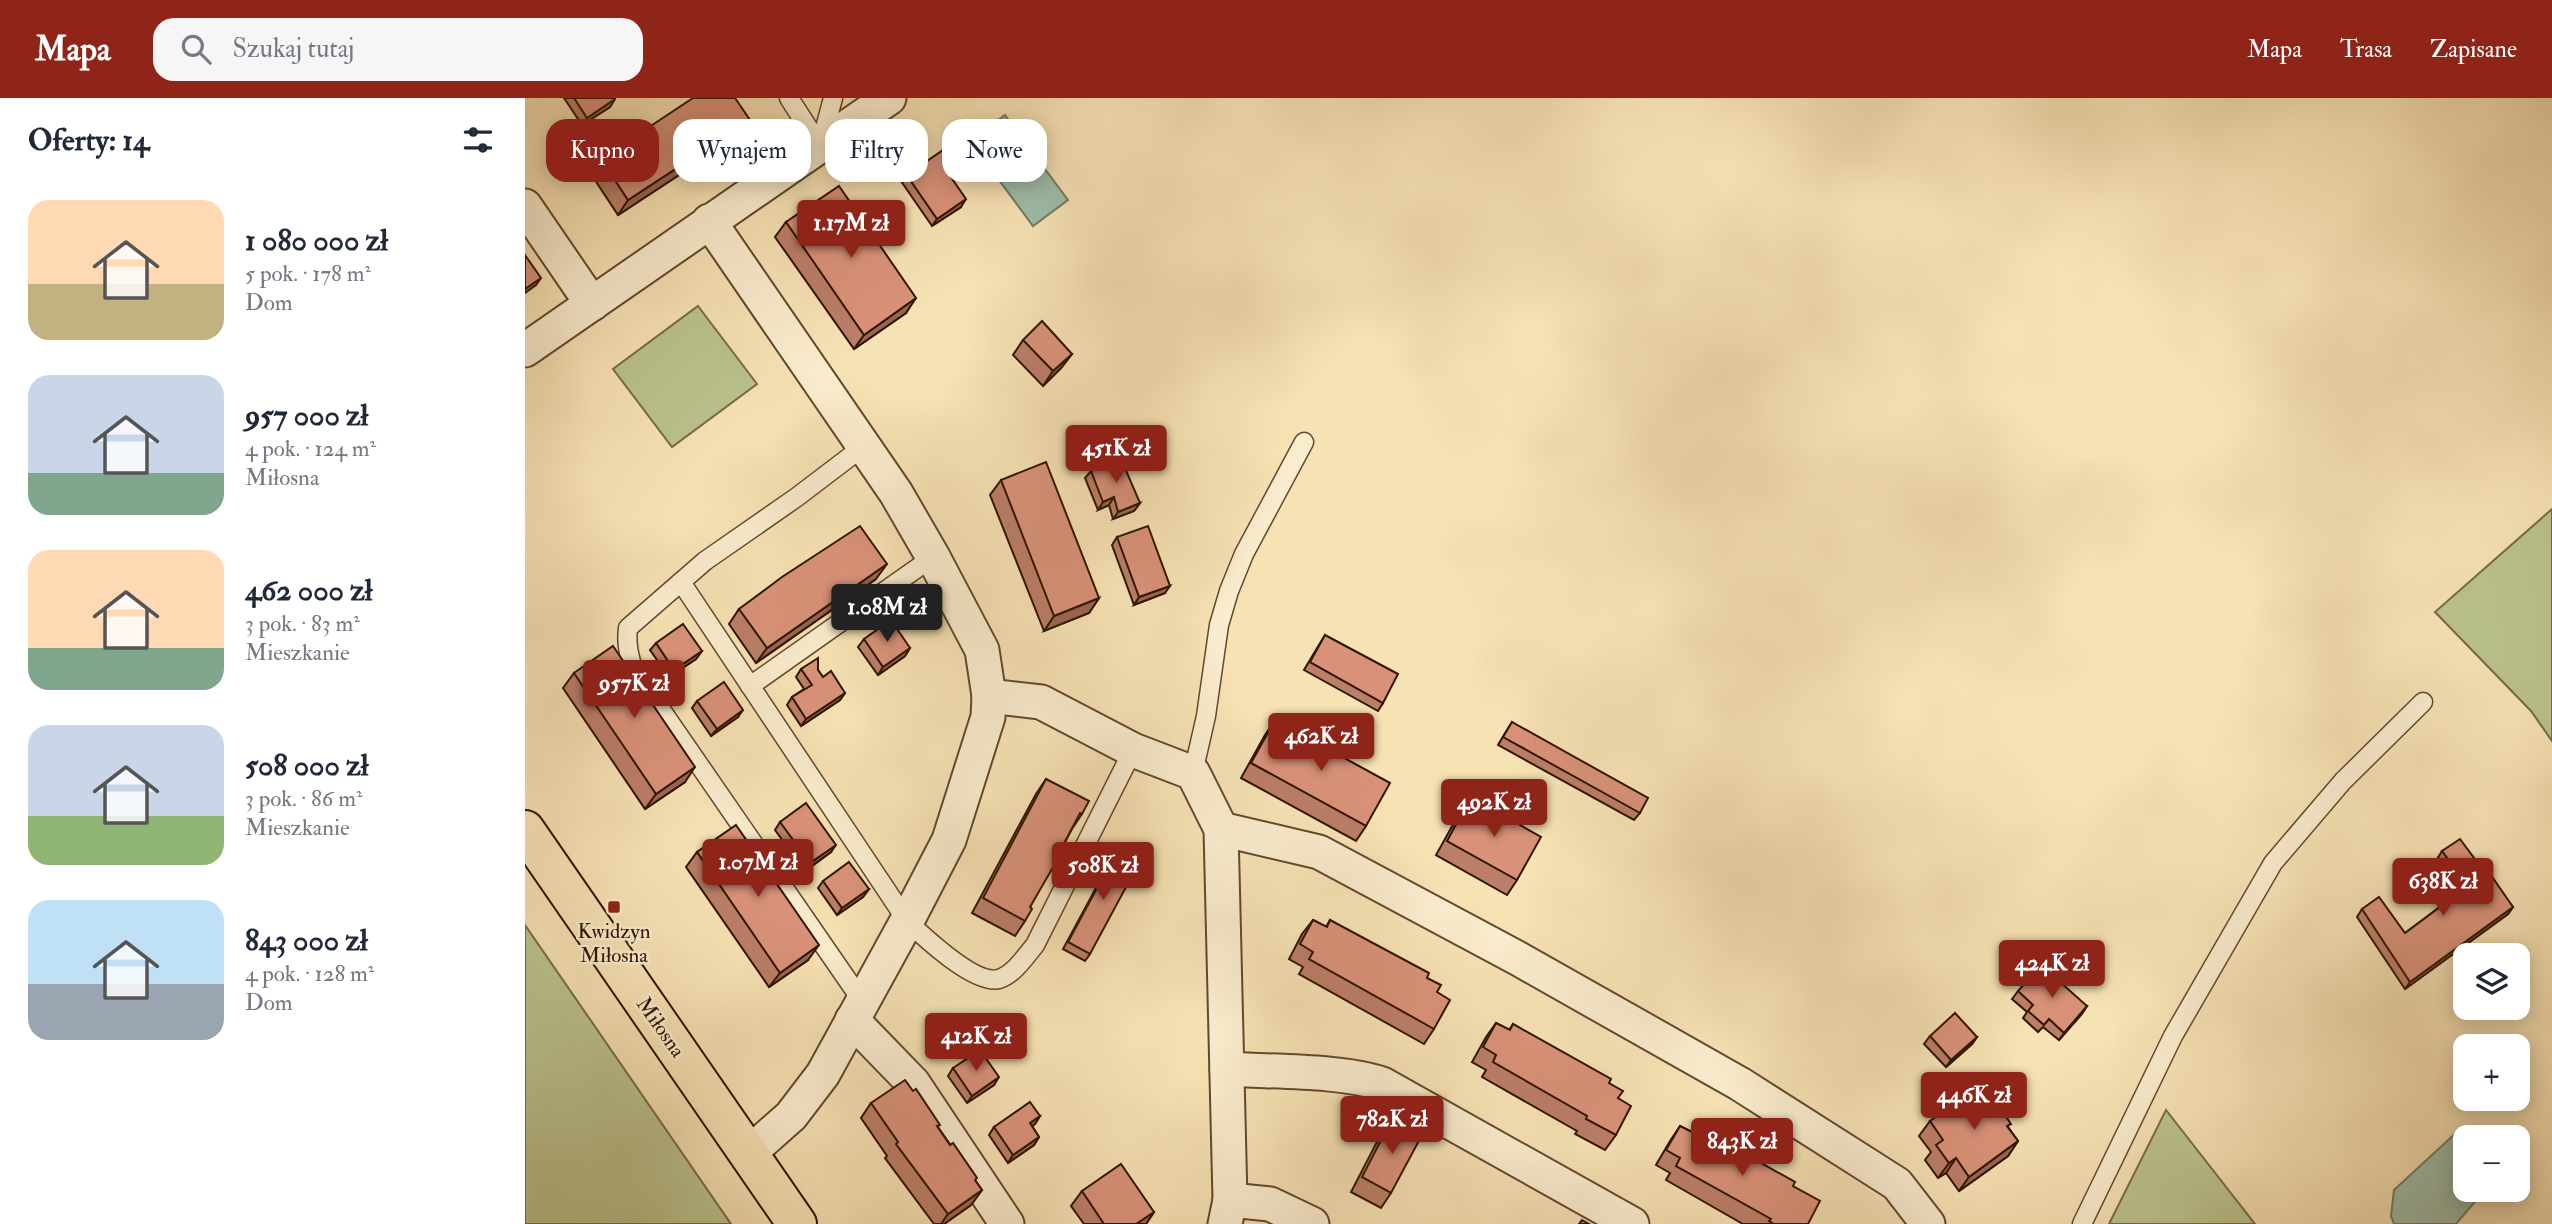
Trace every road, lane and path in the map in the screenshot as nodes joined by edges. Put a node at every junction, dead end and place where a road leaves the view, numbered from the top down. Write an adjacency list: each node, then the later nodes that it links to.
1 (789, 98): 4 (lane)
2 (833, 98): 4 (lane)
3 (889, 98): 4 (street)
4 (820, 146): 6 (street)
5 (525, 206): 7 (street)
6 (709, 221): 7 (street); 10 (street)
7 (592, 304): 8 (street)
8 (525, 350)
9 (1304, 442): 17 (lane)
10 (864, 446): 11 (street); 12 (lane)
11 (933, 557): 13 (lane); 14 (street)
12 (681, 582): 13 (lane); 21 (lane)
13 (750, 686): 20 (lane)
14 (989, 696): 16 (street); 20 (street)
15 (2423, 702): 30 (lane)
16 (1133, 750): 17 (street); 20 (lane)
17 (1193, 773): 18 (street)
18 (1221, 829): 22 (street); 29 (street)
19 (525, 830): 23 (main road, Miłosna)
20 (907, 921): 21 (street)
21 (857, 1011): 23 (street); 26 (street)
22 (1227, 1069): 24 (street); 28 (street)
23 (748, 1154): 25 (main road, Miłosna)
24 (1228, 1212): 27 (street)
25 (797, 1224)
26 (1007, 1224)
27 (1312, 1224)
28 (1632, 1224)
29 (1928, 1224)
30 (2083, 1224)

